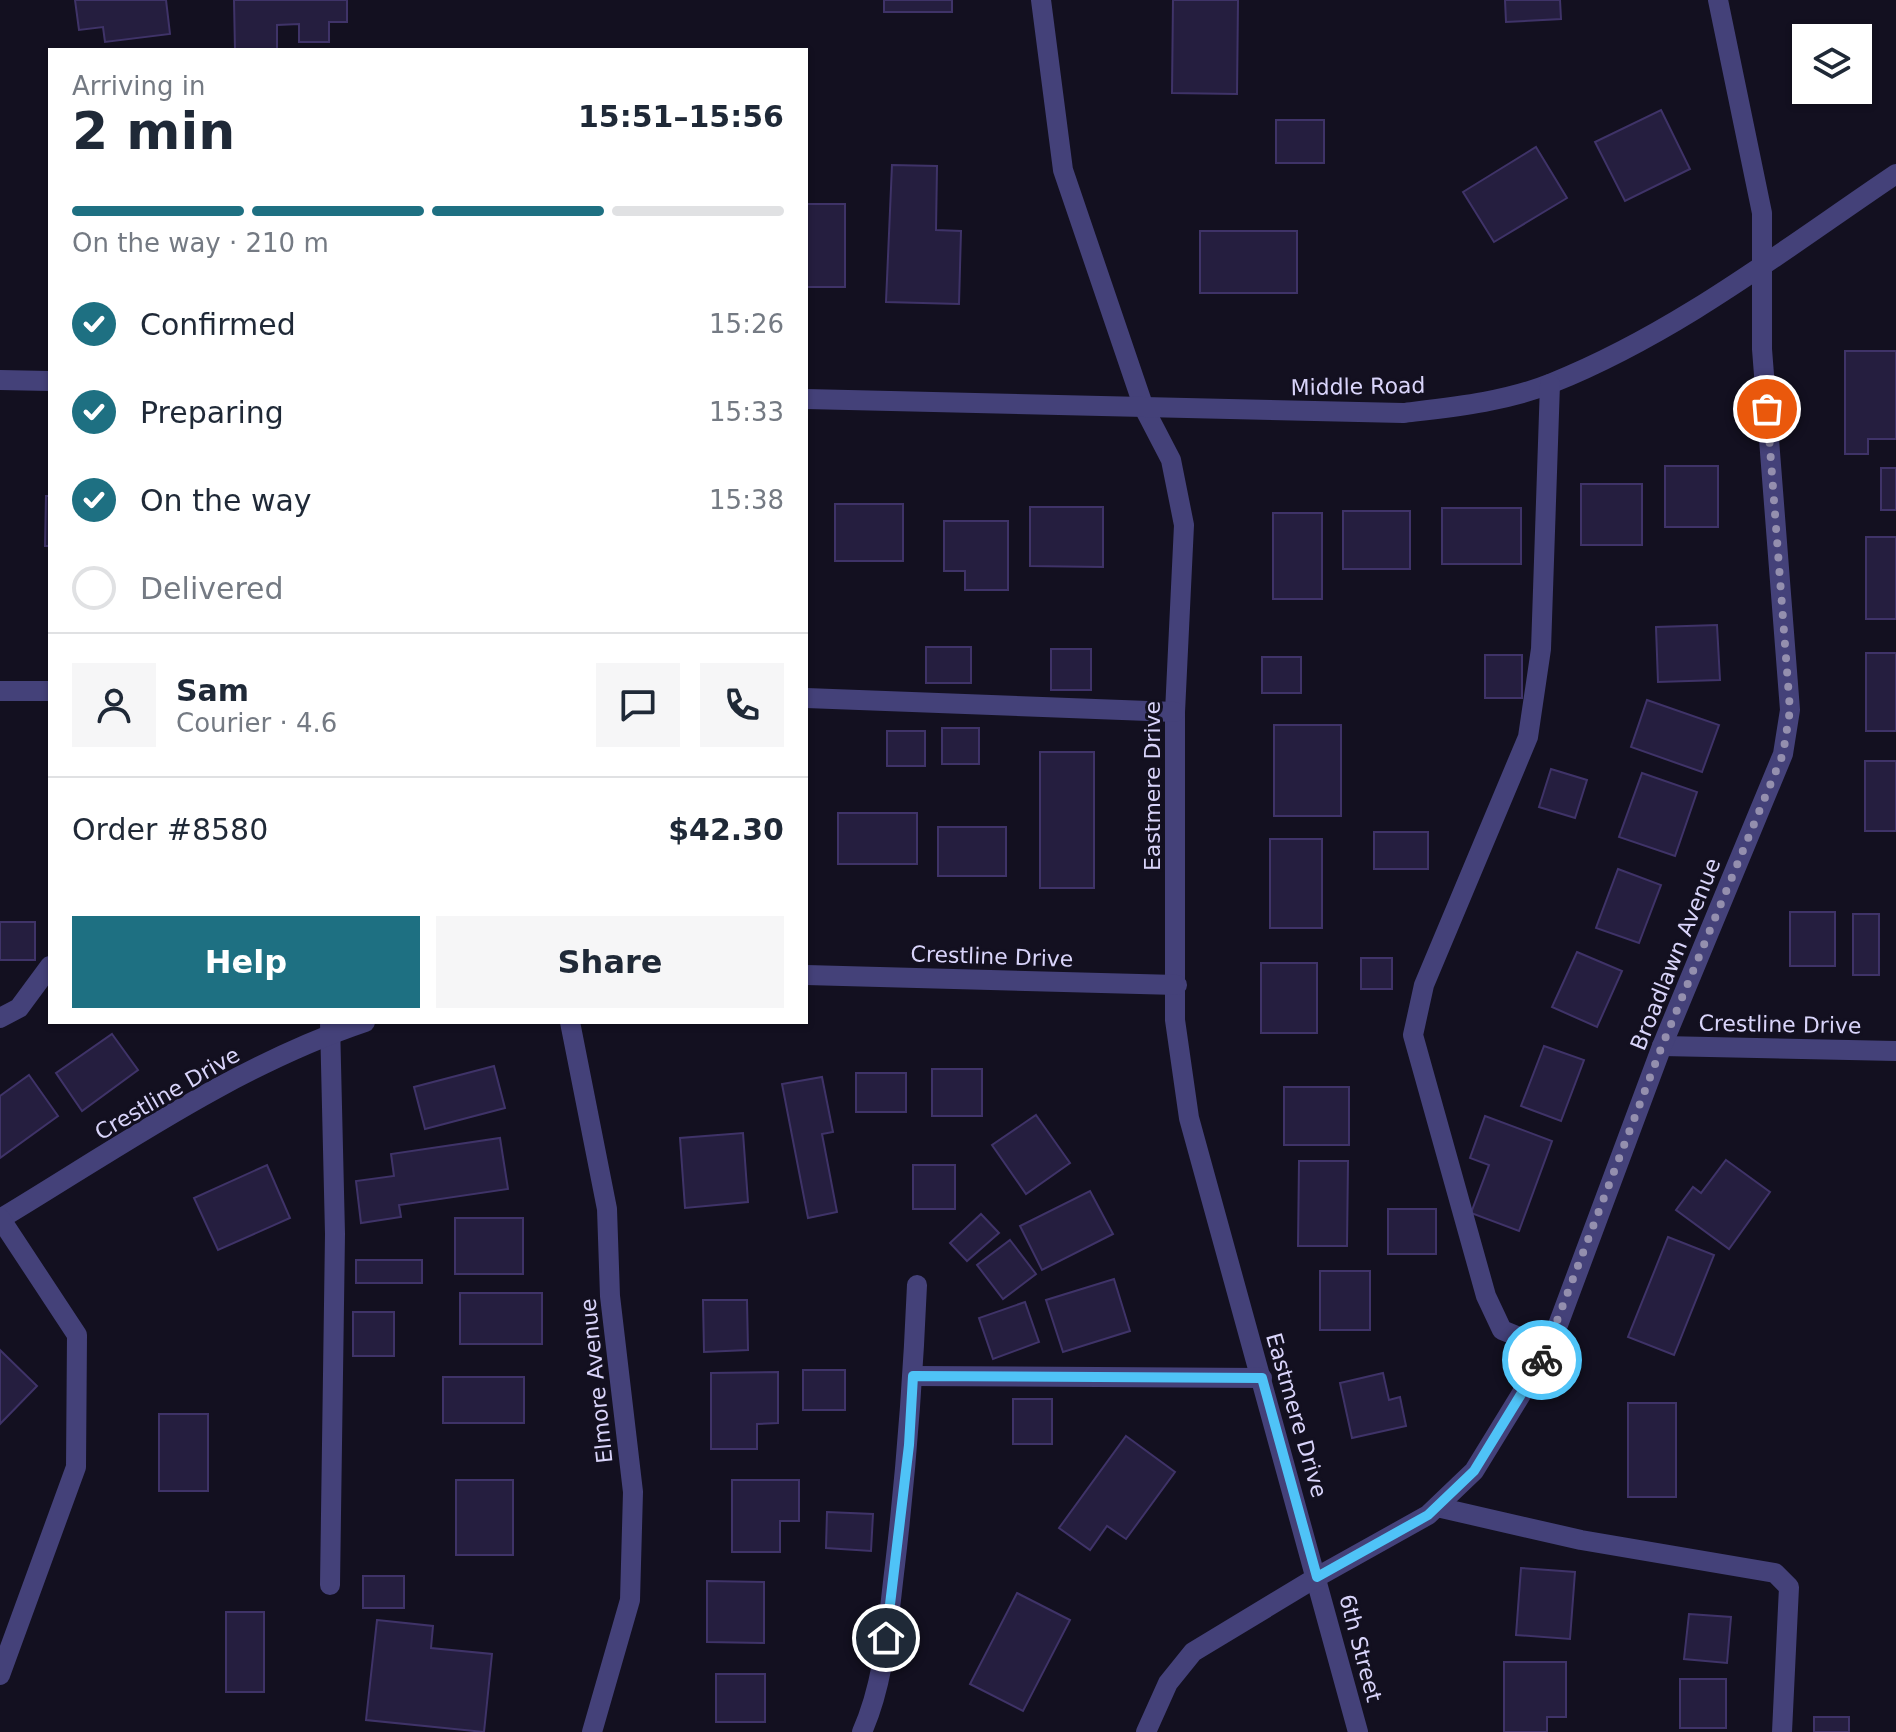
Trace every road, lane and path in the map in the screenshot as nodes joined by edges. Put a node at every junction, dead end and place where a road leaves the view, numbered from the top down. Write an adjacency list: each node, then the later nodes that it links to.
1 (1041, 0): 9 (street, Eastmere Drive)
2 (1718, 0): 4 (street, Broadlawn Avenue)
3 (1896, 174): 4 (street, Middle Road)
4 (1762, 265): 7 (street, Middle Road); 21 (street, Broadlawn Avenue)
5 (0, 380): 6 (street)
6 (48, 381)
7 (1550, 384): 9 (street, Middle Road); 25 (street)
8 (808, 399): 9 (street, Middle Road)
9 (1144, 408): 13 (street, Eastmere Drive)
10 (0, 691): 11 (street)
11 (48, 691)
12 (808, 698): 13 (street)
13 (1175, 712): 16 (street, Eastmere Drive)
14 (48, 969): 17 (street)
15 (808, 975): 16 (street, Crestline Drive)
16 (1177, 985): 27 (street, Eastmere Drive)
17 (0, 1018)
18 (353, 1024): 20 (street, Crestline Drive)
19 (570, 1024): 32 (street, Elmore Avenue)
20 (329, 1028): 23 (street, Crestline Drive); 30 (street)
21 (1662, 1046): 22 (street, Crestline Drive); 25 (street, Broadlawn Avenue)
22 (1896, 1051)
23 (0, 1218): 31 (street)
24 (917, 1285): 26 (street)
25 (1549, 1349): 28 (street, Broadlawn Avenue)
26 (913, 1376): 27 (street); 33 (street)
27 (1262, 1378): 29 (street, Eastmere Drive)
28 (1437, 1507): 29 (street, Broadlawn Avenue); 36 (street)
29 (1317, 1577): 34 (street, Broadlawn Avenue); 35 (street, 6th Street)
30 (330, 1585)
31 (0, 1675)
32 (592, 1732)
33 (862, 1732)
34 (1146, 1732)
35 (1358, 1732)
36 (1782, 1732)

